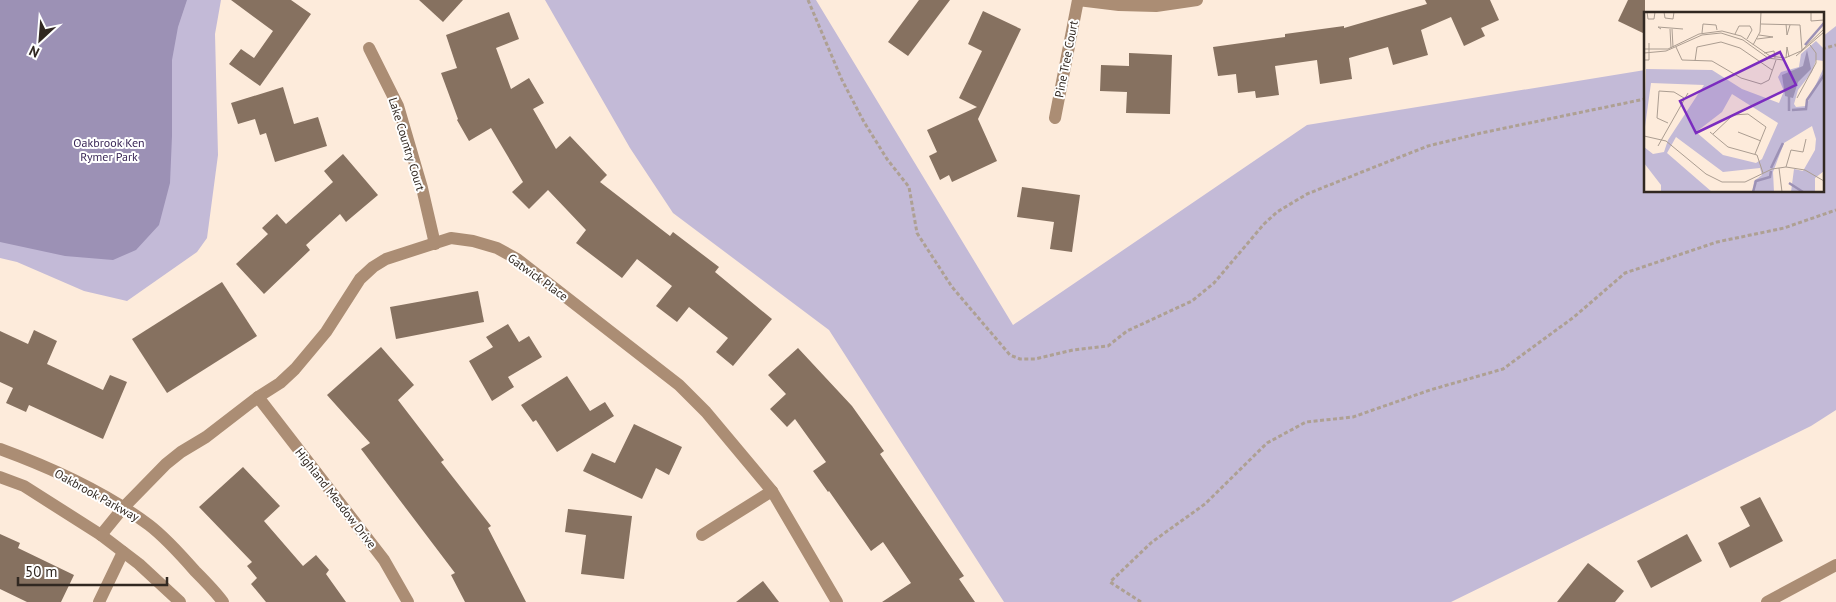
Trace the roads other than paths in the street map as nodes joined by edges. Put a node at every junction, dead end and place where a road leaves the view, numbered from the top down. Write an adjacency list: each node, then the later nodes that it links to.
1 (1078, 0): 2 (street); 4 (street, Pine Tree Court)
2 (1198, 0)
3 (369, 48): 5 (street, Lake Country Court)
4 (1055, 118)
5 (435, 244): 6 (street, Gatwick Place); 9 (street, Gatwick Place)
6 (258, 397): 10 (street, Gatwick Place); 18 (street, Highland Meadow Drive)
7 (0, 449): 10 (street, Oakbrook Parkway)
8 (0, 477): 11 (street)
9 (772, 491): 12 (street); 19 (street, Gatwick Place)
10 (123, 508): 11 (street, Gatwick Place); 17 (street, Oakbrook Parkway)
11 (101, 535): 13 (street)
12 (702, 535)
13 (123, 552): 15 (street); 16 (street)
14 (1836, 564): 20 (street)
15 (99, 602)
16 (180, 602)
17 (223, 602)
18 (408, 602)
19 (837, 602)
20 (1768, 602)

